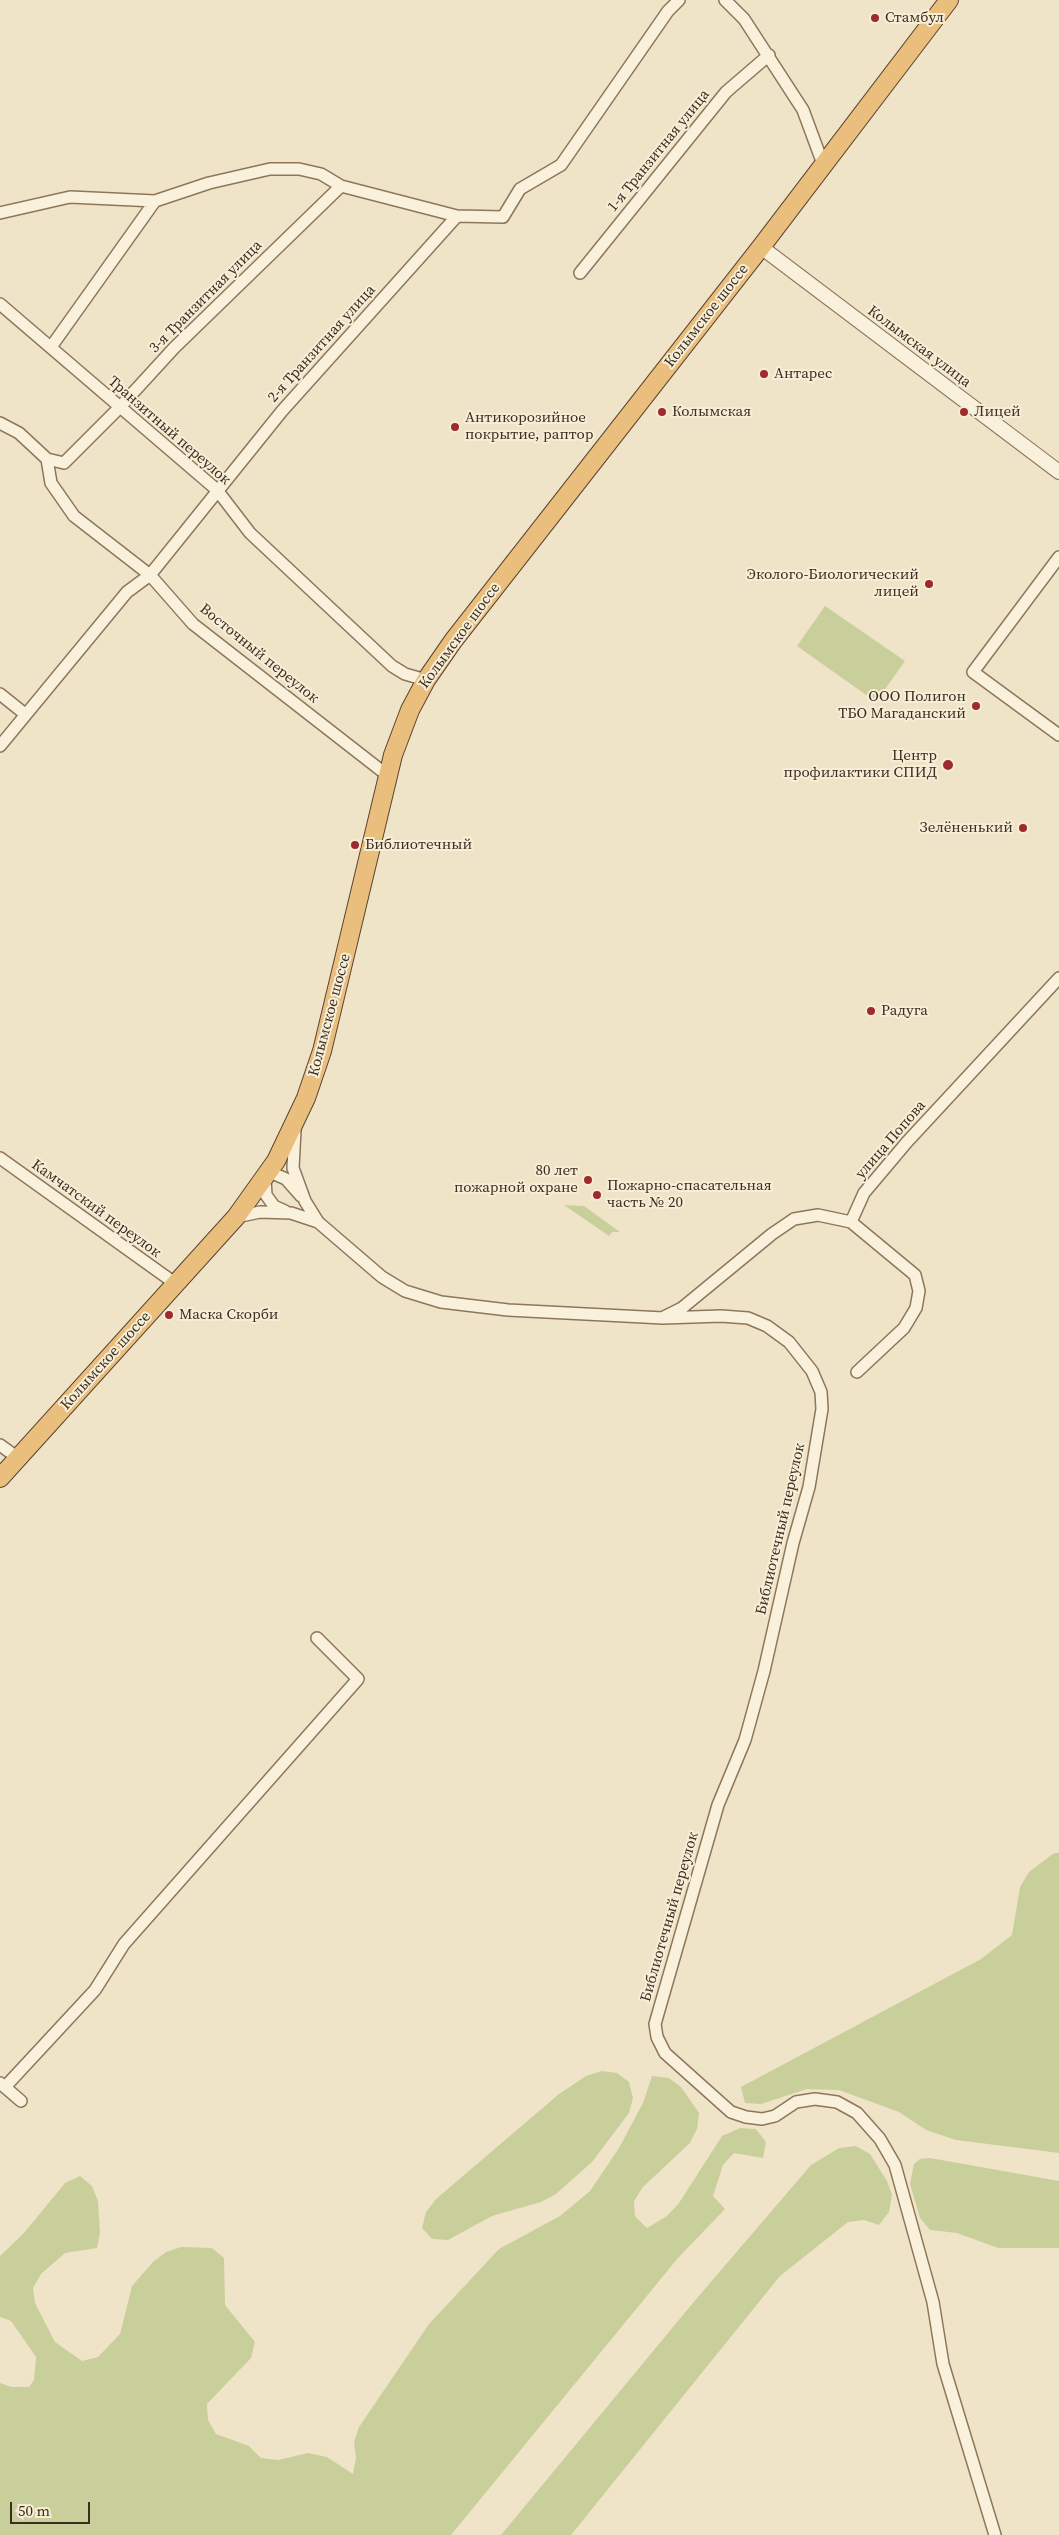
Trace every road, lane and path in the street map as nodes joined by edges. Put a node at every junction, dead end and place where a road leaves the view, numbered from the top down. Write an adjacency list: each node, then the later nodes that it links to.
1 (679, 0): 9 (street)
2 (725, 0): 4 (street)
3 (949, 0): 5 (highway, Колымское шоссе)
4 (769, 55): 5 (street); 11 (street, 1-я Транзитная улица)
5 (823, 164): 10 (highway, Колымское шоссе)
6 (340, 186): 7 (street); 9 (street); 14 (street, 3-я Транзитная улица)
7 (155, 201): 8 (street); 13 (street)
8 (0, 213)
9 (457, 216): 18 (street, 2-я Транзитная улица)
10 (761, 247): 17 (street, Колымская улица); 21 (highway, Колымское шоссе)
11 (580, 273)
12 (0, 304): 13 (street, Транзитный переулок)
13 (51, 347): 14 (street, Транзитный переулок)
14 (120, 407): 16 (street, 3-я Транзитная улица); 18 (street, Транзитный переулок)
15 (0, 423): 16 (street)
16 (47, 459): 20 (street, Восточный переулок)
17 (1059, 472)
18 (217, 490): 20 (street, 2-я Транзитная улица); 21 (street, Транзитный переулок)
19 (1059, 557): 24 (street)
20 (150, 575): 23 (street, 2-я Транзитная улица); 26 (street, Восточный переулок)
21 (426, 680): 26 (highway, Колымское шоссе)
22 (0, 694): 23 (street)
23 (25, 714): 25 (street, 2-я Транзитная улица)
24 (1059, 735)
25 (0, 746)
26 (387, 775): 28 (highway, Колымское шоссе)
27 (1059, 978): 35 (street, улица Попова)
28 (295, 1124): 30 (highway, Колымское шоссе); 31 (street, Библиотечный переулок)
29 (0, 1158): 36 (street, Камчатский переулок)
30 (267, 1176): 31 (street); 32 (street); 33 (highway, Колымское шоссе)
31 (305, 1201): 34 (street, Библиотечный переулок)
32 (291, 1213): 33 (street, Библиотечный переулок); 34 (street, Библиотечный переулок)
33 (236, 1218): 36 (highway, Колымское шоссе)
34 (318, 1222): 37 (street, Библиотечный переулок)
35 (851, 1222): 37 (street); 38 (street)
36 (176, 1284): 40 (highway, Колымское шоссе)
37 (663, 1318): 45 (street, Библиотечный переулок)
38 (857, 1372)
39 (0, 1445): 40 (street)
40 (18, 1458): 41 (highway, Колымское шоссе)
41 (0, 1478)
42 (317, 1638): 43 (street)
43 (2, 2085): 44 (street)
44 (21, 2102)
45 (995, 2535)

